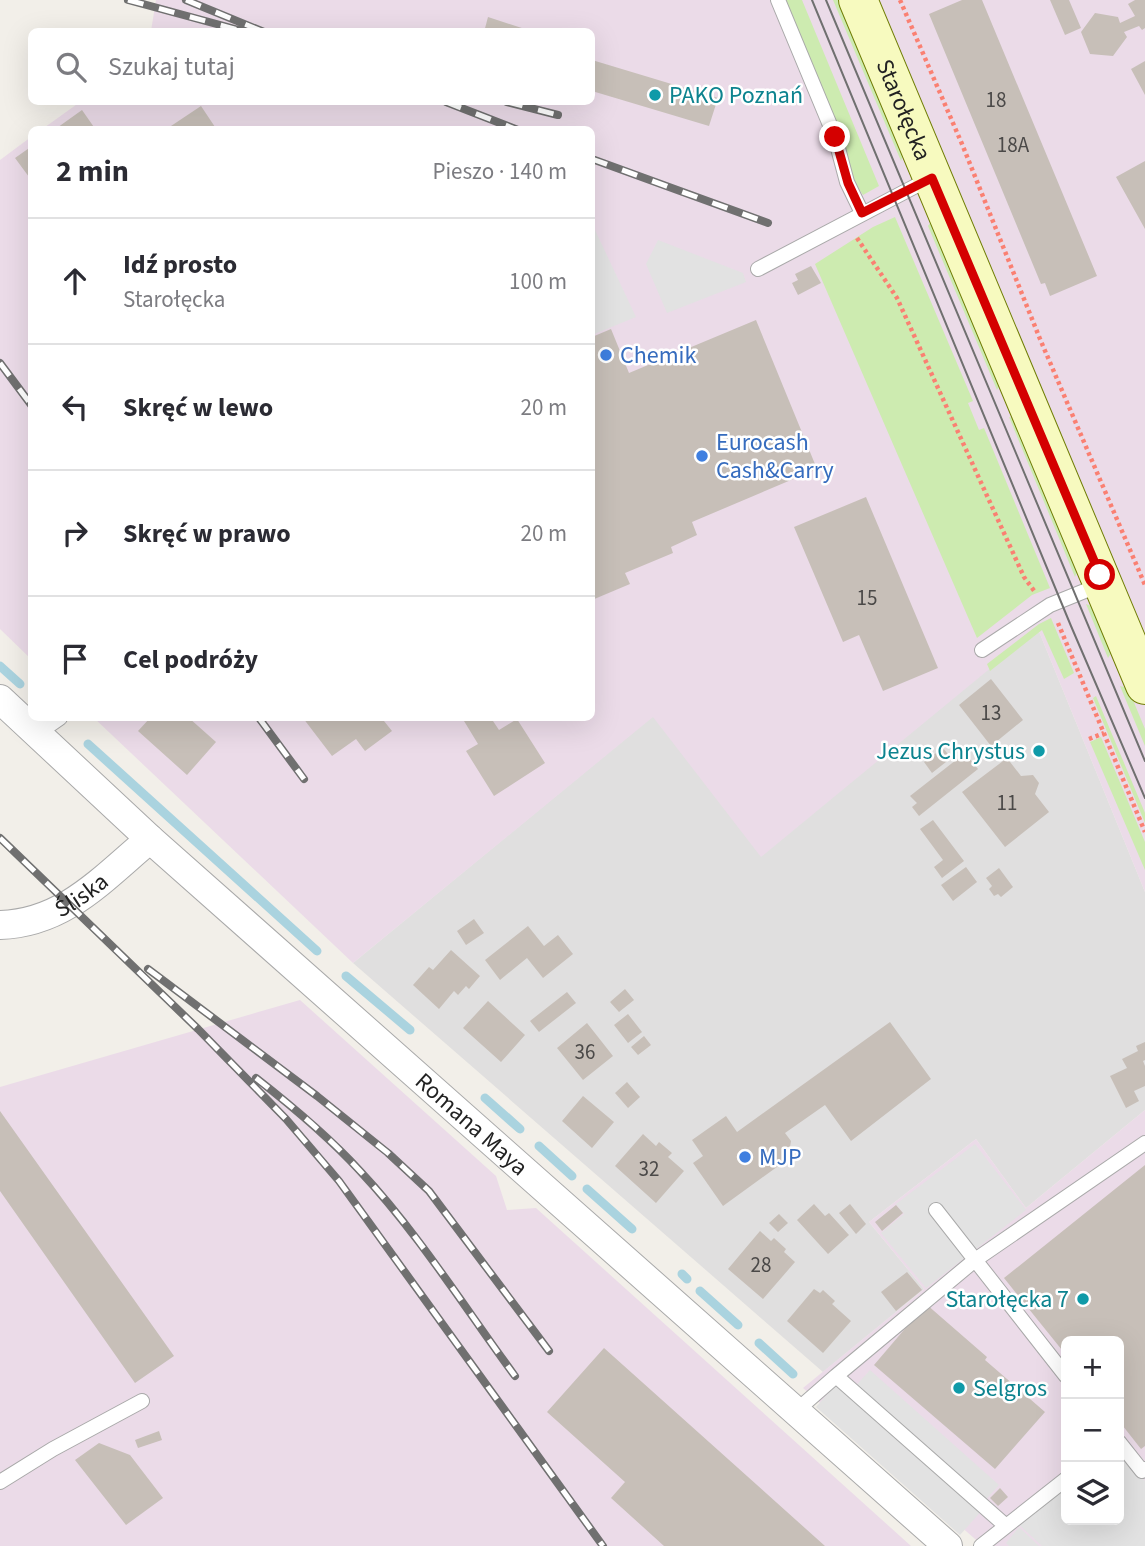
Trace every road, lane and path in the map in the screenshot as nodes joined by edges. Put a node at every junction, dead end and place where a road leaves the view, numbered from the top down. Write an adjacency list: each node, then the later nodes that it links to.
1 (778, 0): 5 (lane)
2 (858, 0): 4 (street, Starołęcka)
3 (900, 0): 9 (path)
4 (932, 178): 5 (lane); 8 (street, Starołęcka)
5 (862, 213): 6 (lane)
6 (847, 221): 7 (lane); 10 (path)
7 (758, 269)
8 (1103, 583): 10 (lane); 12 (street, Starołęcka)
9 (1145, 585)
10 (1050, 605): 11 (lane); 15 (path)
11 (982, 650)
12 (1145, 685)
13 (0, 699): 16 (street, Romana Maya)
14 (56, 721): 16 (lane)
15 (1104, 733): 17 (path); 18 (path)
16 (37, 734): 19 (street, Romana Maya)
17 (1089, 739)
18 (1145, 832)
19 (150, 839): 20 (street, Śliska); 27 (street, Romana Maya)
20 (0, 925)
21 (1145, 1143): 23 (lane)
22 (936, 1210): 23 (lane)
23 (975, 1260): 24 (lane); 25 (lane)
24 (1061, 1370)
25 (836, 1376): 27 (lane); 32 (lane)
26 (142, 1401): 30 (lane)
27 (796, 1411): 34 (street, Romana Maya)
28 (1124, 1448): 29 (lane)
29 (1145, 1469)
30 (0, 1482)
31 (1061, 1483): 32 (lane)
32 (1006, 1526): 33 (lane)
33 (992, 1543)
34 (948, 1546)

